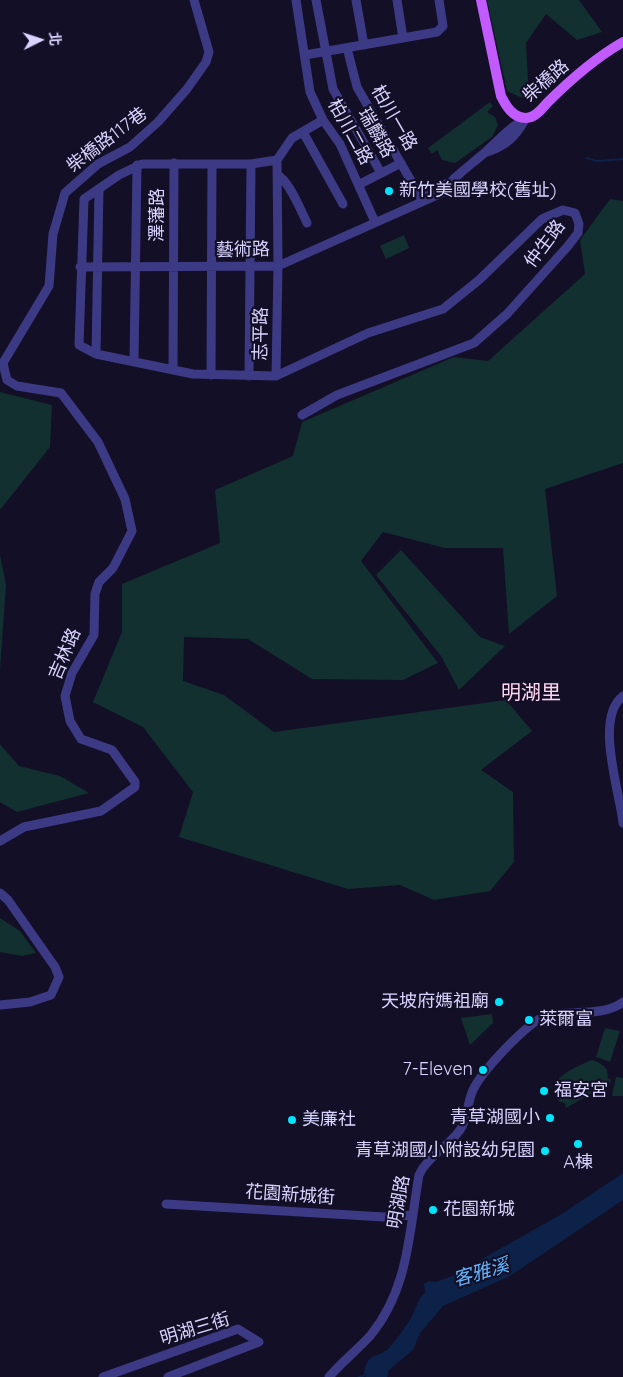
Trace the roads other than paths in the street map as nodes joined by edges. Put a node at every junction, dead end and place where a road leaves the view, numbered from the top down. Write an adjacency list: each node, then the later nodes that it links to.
1 (194, 0): 40 (street, 柴橋路117巷)
2 (296, 0): 13 (street)
3 (316, 0): 12 (street, 瑞麟路)
4 (356, 0): 10 (street)
5 (396, 0): 8 (street)
6 (439, 0): 8 (street)
7 (481, 0): 14 (main road, 柴橋路)
8 (403, 38): 10 (street)
9 (623, 42): 14 (main road, 柴橋路)
10 (364, 45): 11 (street)
11 (347, 48): 12 (street); 19 (street, 柏川一路)
12 (324, 52): 13 (street); 23 (street, 瑞麟路)
13 (305, 55): 15 (street, 柏川二路)
14 (526, 118): 27 (street, 藝術路)
15 (323, 120): 16 (street); 25 (street, 柏川二路)
16 (303, 132): 17 (street); 28 (street)
17 (276, 160): 21 (street, 澤藩路); 24 (street)
18 (174, 163): 20 (street, 澤藩路); 22 (street, 澤藩路); 34 (street, 澤藩路)
19 (401, 163): 23 (street); 27 (street, 柏川一路)
20 (212, 164): 21 (street, 澤藩路); 35 (street)
21 (251, 164): 36 (street)
22 (137, 165): 26 (street, 澤藩路); 37 (street, 澤藩路)
23 (381, 173): 25 (street)
24 (277, 175): 30 (street); 31 (street)
25 (360, 184): 29 (street, 柏川二路)
26 (99, 189): 32 (street, 澤藩路); 33 (street)
27 (422, 200): 29 (street, 藝術路)
28 (343, 204)
29 (376, 222): 31 (street, 藝術路)
30 (307, 223)
31 (278, 266): 36 (street, 藝術路); 44 (street, 志平路)
32 (80, 267): 33 (street, 藝術路); 38 (street, 志平路)
33 (98, 267): 37 (street, 藝術路); 38 (street)
34 (174, 267): 35 (street, 藝術路); 37 (street, 藝術路); 41 (street)
35 (212, 267): 36 (street, 藝術路); 42 (street)
36 (250, 267): 43 (street, 志平路)
37 (135, 268): 39 (street)
38 (96, 354): 39 (street, 志平路)
39 (134, 362): 41 (street, 志平路)
40 (3, 367): 48 (street, 吉林路)
41 (173, 370): 42 (street, 志平路)
42 (211, 375): 43 (street, 志平路)
43 (250, 376): 44 (street, 志平路)
44 (276, 376): 45 (street, 仲生路)
45 (302, 415)
46 (623, 696): 47 (street)
47 (623, 823)
48 (0, 841)
49 (0, 893): 51 (street)
50 (623, 1002): 53 (street, 明湖路)
51 (0, 1005)
52 (166, 1204): 53 (street, 花園新城街)
53 (412, 1215): 54 (street, 明湖路)
54 (339, 1373): 57 (street, 明湖路)
55 (103, 1377): 56 (street, 明湖三街)
56 (168, 1377)
57 (329, 1377)

